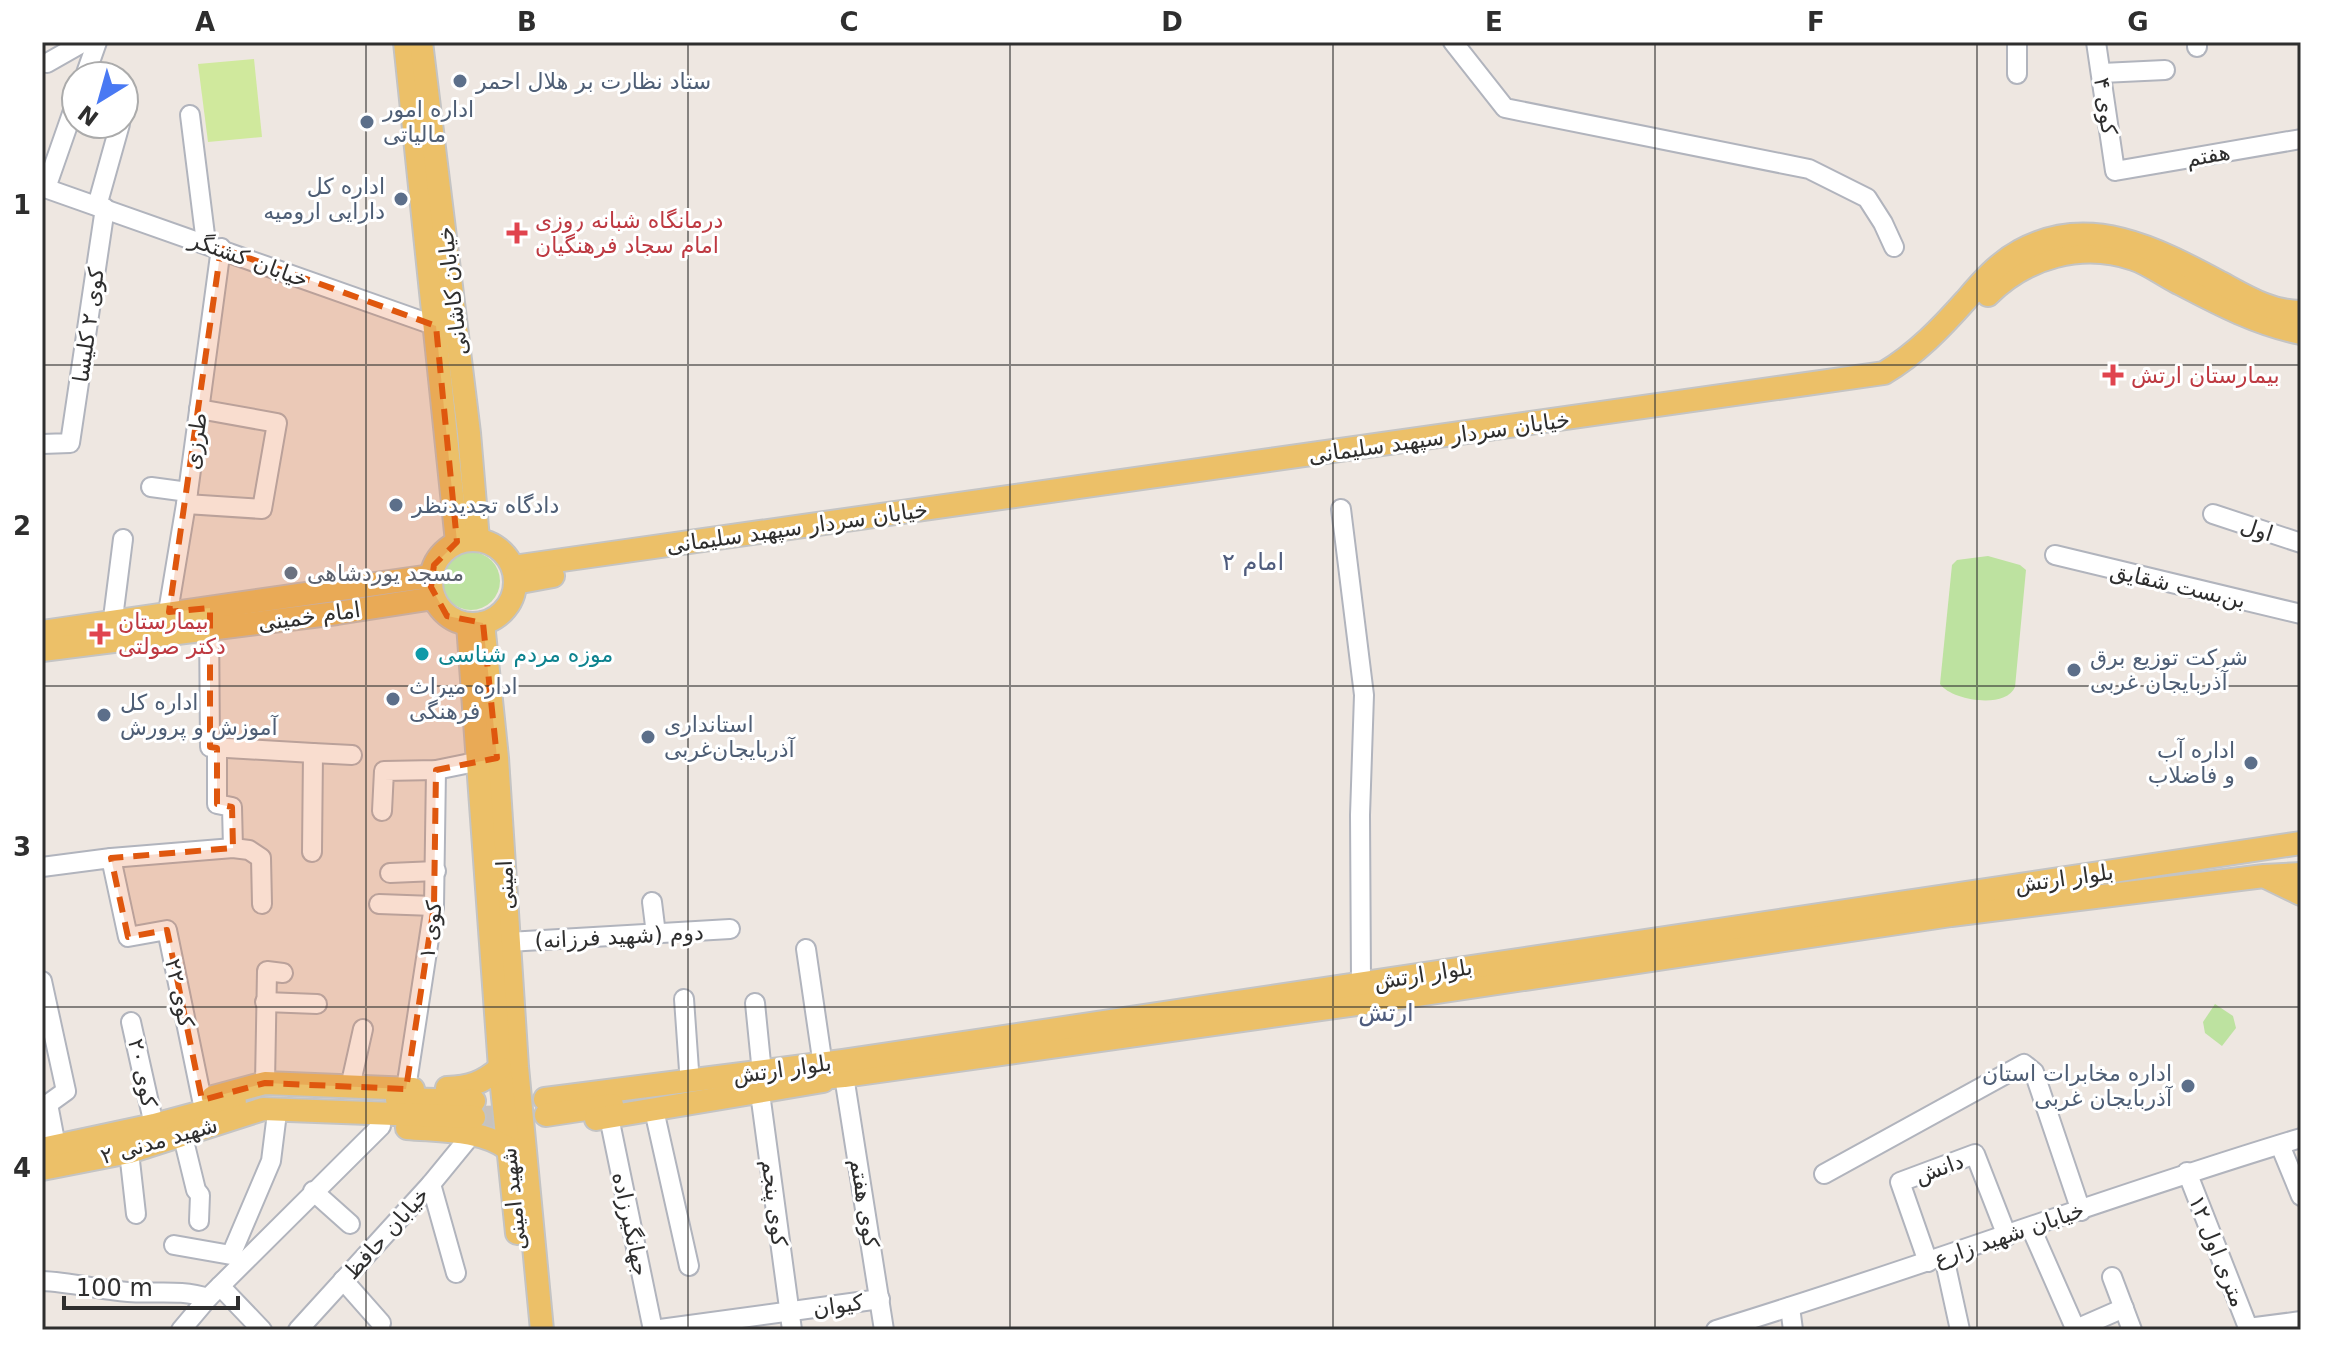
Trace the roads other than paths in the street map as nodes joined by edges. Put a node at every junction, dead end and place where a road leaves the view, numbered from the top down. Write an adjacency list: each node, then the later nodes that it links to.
1 (84, 42): 7 (street)
2 (405, 42): 21 (main road)
3 (421, 42): 21 (main road, خیابان کاشانی)
4 (1453, 42): 19 (street)
5 (2017, 42): 10 (street)
6 (2096, 42): 9 (street, کوی ۴)
7 (47, 63)
8 (2165, 70): 9 (street)
9 (2102, 73): 15 (street, کوی ۴)
10 (2017, 74)
11 (190, 115): 18 (street, طرزی)
12 (2301, 139): 15 (street, هفتم)
13 (62, 140): 16 (street)
14 (116, 140): 17 (street)
15 (2115, 171)
16 (44, 187): 17 (street, خیابان کشتگر)
17 (101, 207): 18 (street, خیابان کشتگر); 24 (street, کوی ۲ کلیسا)
18 (213, 245): 21 (street, خیابان کشتگر); 23 (street, طرزی)
19 (1894, 247)
20 (2301, 312): 33 (main road, خیابان سردار سپهبد سلیمانی)
21 (446, 326): 30 (main road, خیابان کاشانی)
22 (2301, 333): 33 (main road, خیابان سردار سپهبد سلیمانی)
23 (199, 409): 26 (street, طرزی); 26 (street)
24 (42, 444)
25 (151, 487): 26 (street)
26 (187, 498): 37 (street, طرزی)
27 (1341, 509): 71 (street)
28 (2213, 514): 31 (street, اول)
29 (123, 539): 39 (street)
30 (468, 541): 33 (main road); 34 (main road)
31 (2301, 543)
32 (2055, 555): 35 (street, بن‌بست شقایق)
33 (514, 575): 38 (main road)
34 (432, 587): 36 (main road, امام خمینی); 38 (main road)
35 (2301, 614)
36 (209, 619): 37 (main road, امام خمینی); 42 (street)
37 (166, 623): 39 (main road, امام خمینی)
38 (475, 624): 45 (main road, امینی)
39 (111, 631): 40 (main road, امام خمینی); 41 (main road, امام خمینی)
40 (42, 632)
41 (42, 650)
42 (214, 747): 43 (street); 51 (street)
43 (313, 753): 44 (street); 52 (street)
44 (352, 755)
45 (487, 760): 46 (street); 67 (main road, امینی); 80 (main road, امینی)
46 (436, 770): 47 (street); 55 (street, کوی ۱)
47 (382, 811)
48 (2301, 827): 50 (main road)
49 (2301, 843): 50 (main road, بلوار ارتش)
50 (2270, 845): 59 (main road, بلوار ارتش)
51 (233, 848): 53 (street); 62 (street)
52 (312, 852)
53 (111, 858): 54 (street); 85 (street, کوی ۲۲)
54 (42, 867)
55 (436, 871): 56 (street); 64 (street, کوی ۱)
56 (390, 873)
57 (2301, 874): 58 (main road, بلوار ارتش)
58 (2264, 876): 59 (main road, بلوار ارتش); 60 (main road)
59 (2065, 890): 71 (main road, بلوار ارتش)
60 (2301, 894)
61 (652, 902): 66 (street)
62 (262, 904)
63 (379, 904): 64 (street)
64 (434, 906): 83 (street, کوی ۱)
65 (730, 929): 66 (street, دوم (شهید فرزانه))
66 (656, 934): 67 (street, دوم (شهید فرزانه))
67 (508, 942): 80 (main road, امینی)
68 (806, 949): 79 (street, کوی هفتم)
69 (283, 973): 73 (street)
70 (42, 981): 95 (street)
71 (1362, 993): 79 (main road, بلوار ارتش)
72 (684, 999): 81 (street)
73 (265, 1002): 75 (street); 86 (street)
74 (755, 1003): 78 (street)
75 (317, 1004)
76 (131, 1022): 92 (street, کوی ۲۰)
77 (363, 1029): 82 (street)
78 (761, 1063): 79 (main road); 81 (main road)
79 (836, 1065): 84 (main road); 87 (main road, بلوار ارتش); 118 (street, کوی هفتم)
80 (508, 1067): 87 (main road); 88 (main road); 96 (main road, امینی)
81 (689, 1070): 87 (main road)
82 (350, 1087): 83 (main road); 86 (main road)
83 (406, 1089): 88 (main road)
84 (760, 1093): 89 (main road); 121 (street, کوی پنجم)
85 (202, 1100): 86 (main road); 92 (main road)
86 (273, 1102): 88 (main road); 91 (main road); 92 (main road, شهید مدنی ۲); 110 (street)
87 (544, 1107): 90 (main road); 96 (main road)
88 (473, 1110): 91 (main road); 96 (main road); 101 (street, خیابان حافظ)
89 (654, 1110): 90 (main road); 112 (street)
90 (609, 1117): 131 (street, جهانگیرزاده)
91 (381, 1126): 102 (street)
92 (170, 1132): 95 (main road, شهید مدنی ۲); 97 (main road, شهید مدنی ۲); 106 (street, کوی ۲۰)
93 (2301, 1138): 94 (street, خیابان شهید زارع)
94 (2280, 1145): 99 (street, خیابان شهید زارع); 103 (street)
95 (49, 1147)
96 (516, 1148): 129 (main road, شهید امینی); 130 (main road, شهید امینی)
97 (129, 1152): 98 (main road, شهید مدنی ۲); 105 (street)
98 (42, 1169)
99 (2187, 1172): 104 (street, خیابان شهید زارع); 125 (street, ۱۲ متری اول)
100 (1824, 1174): 104 (street)
101 (431, 1184): 113 (street); 115 (street, خیابان حافظ)
102 (313, 1191): 107 (street); 117 (street)
103 (2301, 1196)
104 (2081, 1211): 108 (street, خیابان شهید زارع)
105 (136, 1214)
106 (199, 1221)
107 (350, 1224)
108 (2031, 1228): 109 (street, خیابان شهید زارع); 124 (street)
109 (2007, 1236): 111 (street, خیابان شهید زارع); 111 (street, دانش)
110 (174, 1245)
111 (1936, 1259): 119 (street, خیابان شهید زارع); 135 (street)
112 (689, 1266)
113 (456, 1273)
114 (2112, 1277): 120 (street)
115 (343, 1280): 123 (street); 128 (street, خیابان حافظ)
116 (42, 1281): 117 (street)
117 (214, 1292): 126 (street); 127 (street)
118 (880, 1299): 121 (street, کیوان); 132 (street, کوی هفتم)
119 (1790, 1307): 133 (street, خیابان شهید زارع); 134 (street)
120 (2124, 1308): 124 (street); 136 (street)
121 (791, 1321): 131 (street, کیوان)
122 (2301, 1321): 125 (street)
123 (381, 1323)
124 (2076, 1329)
125 (2248, 1329)
126 (181, 1330)
127 (262, 1330)
128 (298, 1330)
129 (527, 1330)
130 (542, 1330)
131 (653, 1330)
132 (884, 1330)
133 (1716, 1330)
134 (1793, 1330)
135 (1960, 1330)
136 (2132, 1330)

